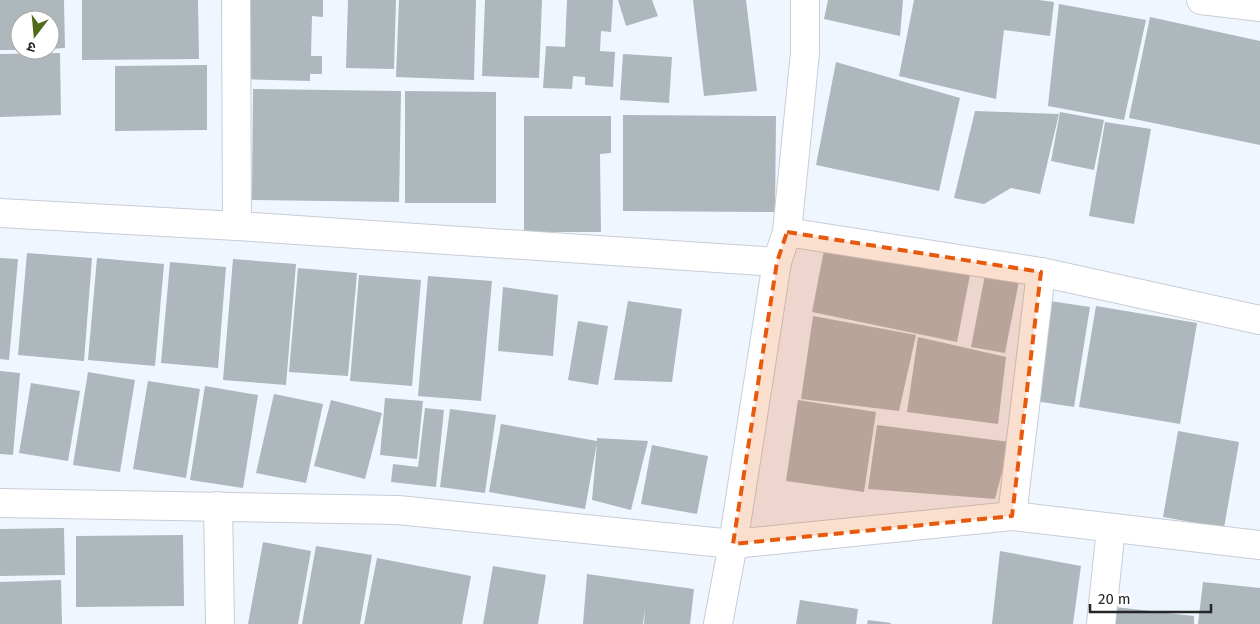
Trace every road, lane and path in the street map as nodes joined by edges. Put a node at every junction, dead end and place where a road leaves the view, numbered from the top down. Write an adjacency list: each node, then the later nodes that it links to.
1 (236, 0): 6 (street)
2 (805, 0): 7 (street)
3 (1201, 0): 4 (street)
4 (1244, 3)
5 (0, 213): 6 (street)
6 (237, 226): 8 (street)
7 (787, 232): 8 (street); 9 (street)
8 (778, 262): 15 (street)
9 (1041, 272): 10 (street); 13 (street)
10 (1260, 320)
11 (0, 503): 12 (street)
12 (218, 506): 15 (street); 17 (street)
13 (1012, 516): 14 (street); 15 (street)
14 (1111, 528): 16 (street); 19 (street)
15 (733, 544): 18 (street)
16 (1260, 546)
17 (220, 624)
18 (718, 624)
19 (1101, 624)

